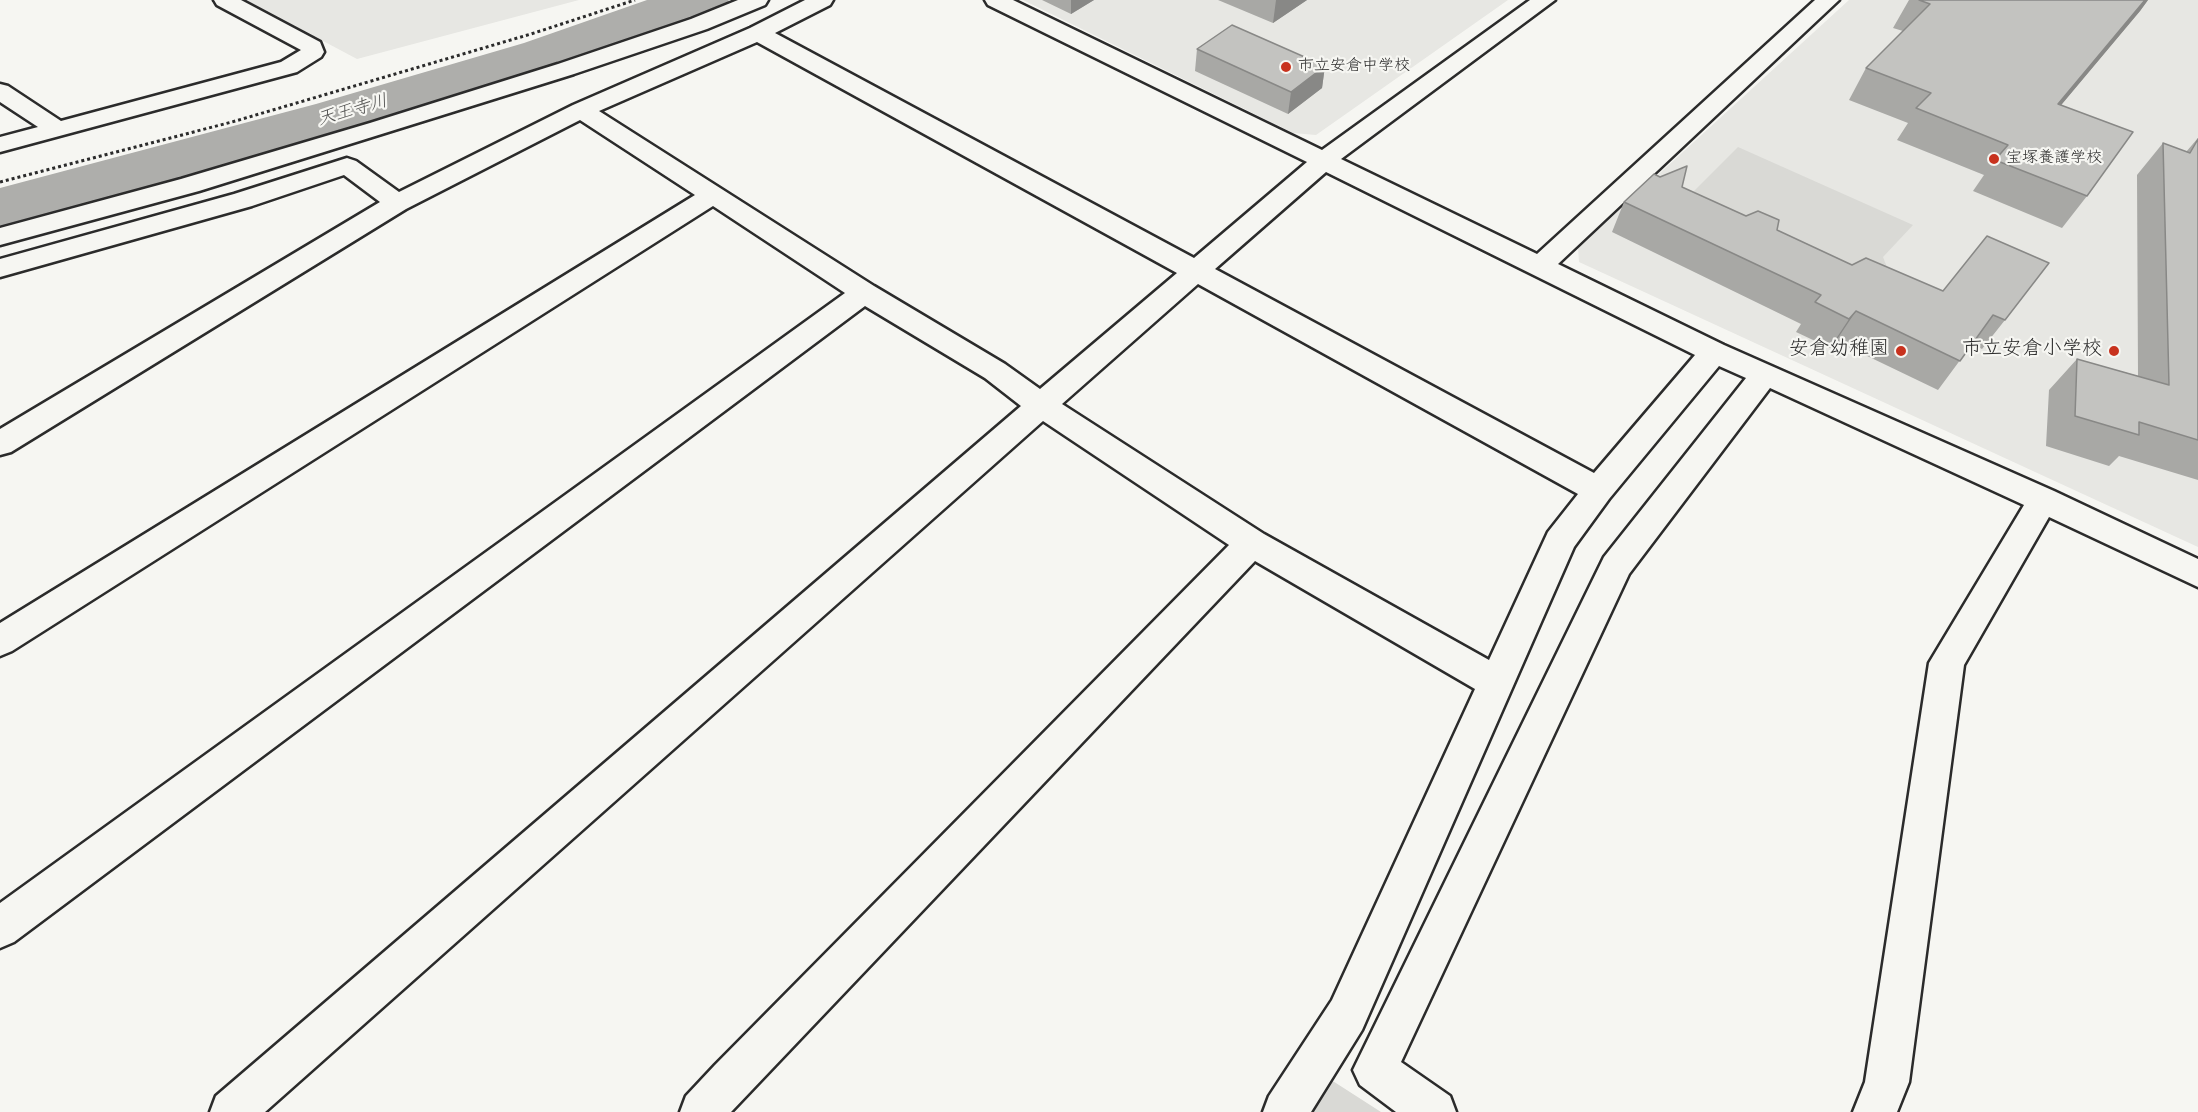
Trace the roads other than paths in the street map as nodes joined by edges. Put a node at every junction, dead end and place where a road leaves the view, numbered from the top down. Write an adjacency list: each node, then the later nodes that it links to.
1 (225, 0): 10 (street)
2 (757, 0): 15 (street)
3 (822, 0): 7 (street)
4 (996, 0): 12 (street)
5 (1544, 0): 12 (street)
6 (1828, 0): 16 (street)
7 (758, 33): 9 (street); 18 (street)
8 (0, 91): 10 (street)
9 (581, 110): 13 (street); 14 (street)
10 (58, 130): 11 (street)
11 (0, 145)
12 (1323, 161): 16 (street); 18 (street)
13 (713, 195): 19 (street); 28 (street)
14 (397, 203): 17 (street); 23 (street)
15 (0, 237)
16 (1540, 266): 20 (street)
17 (0, 268)
18 (1196, 271): 22 (street); 24 (street)
19 (864, 293): 22 (street); 30 (street)
20 (1714, 352): 21 (street); 24 (street)
21 (1766, 374): 25 (street); 34 (street)
22 (1041, 405): 26 (street); 31 (street)
23 (0, 444)
24 (1598, 490): 29 (street)
25 (2043, 500): 27 (street); 35 (street)
26 (1251, 543): 29 (street); 32 (street)
27 (2198, 574)
28 (0, 641)
29 (1495, 682): 33 (street)
30 (0, 928)
31 (232, 1112)
32 (702, 1112)
33 (1285, 1112)
34 (1434, 1112)
35 (1875, 1112)

